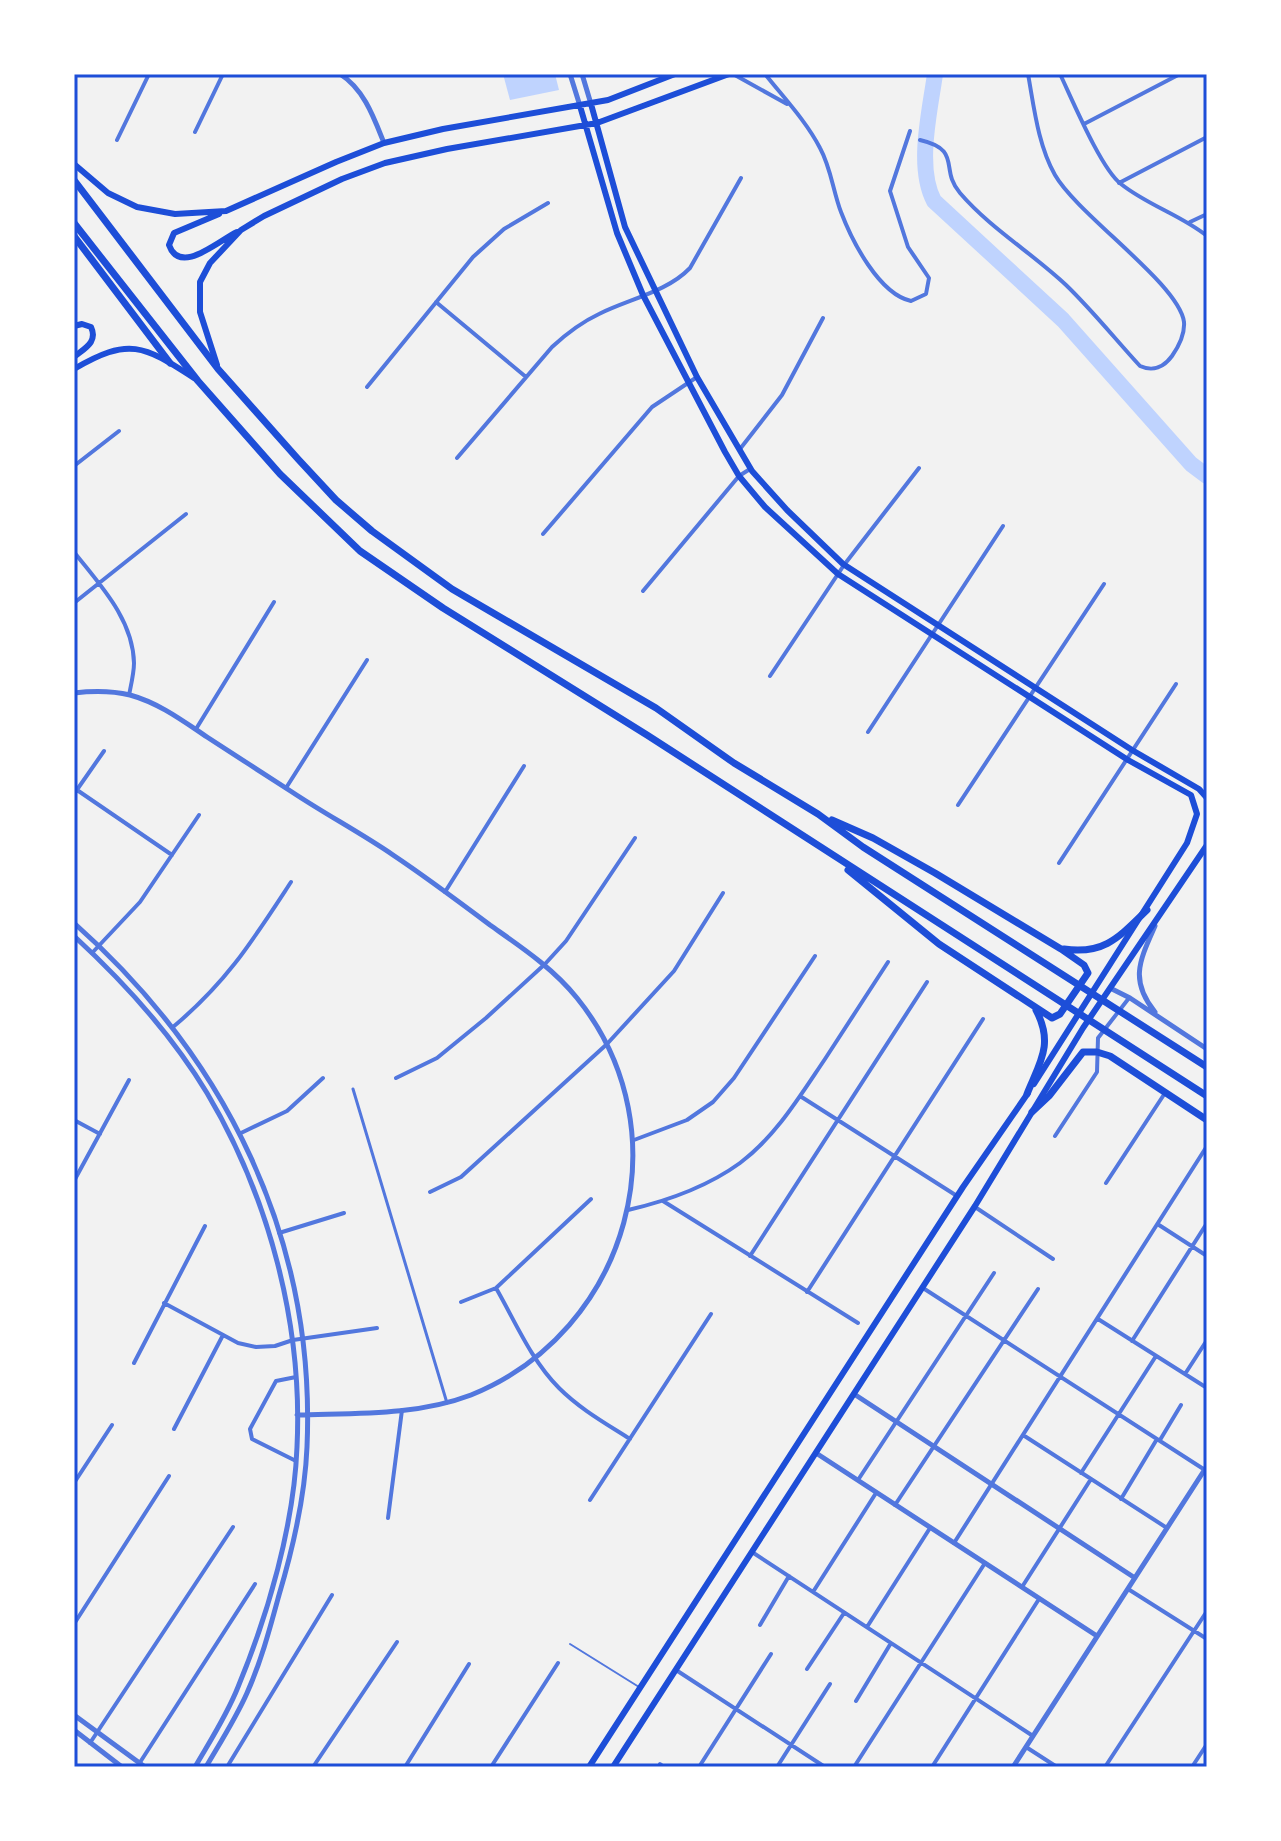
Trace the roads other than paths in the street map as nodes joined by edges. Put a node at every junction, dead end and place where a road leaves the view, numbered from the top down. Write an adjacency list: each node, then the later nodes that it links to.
1 (149, 74): 21 (street)
2 (223, 74): 19 (street)
3 (340, 74): 23 (street)
4 (570, 74): 13 (street)
5 (582, 74): 12 (street)
6 (675, 74): 12 (main road)
7 (731, 74): 14 (street); 15 (main road)
8 (765, 74): 14 (street)
9 (1028, 74): 22 (street)
10 (1060, 74): 17 (street)
11 (1180, 74): 17 (street)
12 (591, 104): 13 (main road); 15 (main road)
13 (580, 106): 16 (main road); 23 (main road)
14 (790, 106): 18 (street)
15 (597, 123): 16 (main road); 36 (main road)
16 (585, 124): 33 (main road); 37 (main road)
17 (1084, 124): 27 (street)
18 (910, 131)
19 (195, 132)
20 (1207, 137): 27 (street)
21 (117, 140)
22 (920, 140)
23 (384, 143): 29 (main road)
24 (74, 164): 29 (main road)
25 (741, 178): 36 (street)
26 (74, 180): 44 (main road)
27 (1119, 183): 31 (street)
28 (548, 203): 38 (street)
29 (226, 211): 33 (main road)
30 (1207, 214): 31 (street)
31 (1190, 222): 35 (street)
32 (74, 223): 47 (main road)
33 (241, 230): 44 (main road)
34 (74, 236): 42 (main road)
35 (1207, 236)
36 (653, 290): 37 (street); 46 (main road)
37 (643, 295): 45 (street); 48 (main road)
38 (436, 302): 45 (street); 49 (street)
39 (823, 318): 51 (street)
40 (74, 326): 41 (main road)
41 (74, 357)
42 (170, 363): 43 (main road); 47 (main road)
43 (74, 369)
44 (218, 369): 87 (main road)
45 (526, 377): 52 (street)
46 (697, 377): 48 (street); 51 (main road)
47 (198, 381): 93 (main road)
48 (687, 383): 56 (main road); 59 (street)
49 (367, 387)
50 (119, 431): 53 (street)
51 (738, 451): 55 (main road)
52 (457, 458)
53 (74, 466)
54 (919, 468): 61 (street)
55 (750, 469): 56 (street); 61 (main road)
56 (739, 476): 62 (main road); 65 (street)
57 (186, 514): 63 (street)
58 (1003, 526): 68 (street)
59 (543, 534)
60 (74, 552): 63 (street)
61 (844, 565): 62 (street); 68 (main road)
62 (838, 574): 69 (main road); 71 (street)
63 (98, 583): 67 (street); 75 (street)
64 (1104, 584): 73 (street)
65 (643, 591)
66 (274, 602): 77 (street)
67 (74, 603)
68 (937, 623): 69 (street); 73 (main road)
69 (931, 633): 76 (main road); 78 (street)
70 (367, 660): 83 (street)
71 (770, 676)
72 (1176, 684): 79 (street)
73 (1034, 687): 76 (street); 79 (main road)
74 (74, 693): 75 (street)
75 (129, 695): 77 (street)
76 (1029, 696): 81 (main road); 86 (street)
77 (196, 729): 83 (street)
78 (868, 732)
79 (1132, 750): 81 (street); 85 (main road)
80 (104, 751): 84 (street)
81 (1128, 760): 90 (main road); 94 (street)
82 (524, 766): 96 (street)
83 (286, 788): 96 (street)
84 (76, 792): 92 (street)
85 (1207, 798)
86 (958, 805)
87 (818, 814): 103 (main road); 118 (main road)
88 (199, 815): 92 (street)
89 (635, 838): 107 (street)
90 (1187, 843): 91 (main road); 98 (main road)
91 (1205, 848): 99 (main road)
92 (172, 855): 102 (street)
93 (832, 855): 111 (main road); 126 (main road)
94 (1059, 863)
95 (291, 882): 114 (street)
96 (445, 892): 107 (street)
97 (723, 893): 115 (street)
98 (1147, 910): 103 (main road); 124 (main road)
99 (1158, 919): 109 (main road); 112 (street)
100 (74, 923): 102 (street)
101 (74, 936): 104 (street)
102 (98, 945): 104 (street); 114 (street)
103 (1061, 949): 111 (main road)
104 (92, 953): 168 (street)
105 (815, 956): 134 (street)
106 (888, 962): 125 (street)
107 (545, 964): 115 (street); 120 (street)
108 (927, 982): 129 (street)
109 (1110, 988): 110 (street); 127 (main road)
110 (1130, 998): 112 (street); 117 (street)
111 (1035, 1008): 124 (main road)
112 (1158, 1016): 116 (street)
113 (983, 1019): 136 (street)
114 (173, 1027): 131 (street)
115 (607, 1044): 134 (street); 139 (street)
116 (1207, 1049)
117 (1097, 1052): 123 (main road); 127 (main road); 133 (street)
118 (1207, 1067)
119 (323, 1078): 131 (street)
120 (396, 1078)
121 (129, 1080): 132 (street)
122 (353, 1089): 180 (street)
123 (1165, 1093): 130 (main road); 138 (street)
124 (1027, 1094): 140 (main road)
125 (800, 1096): 129 (street); 142 (street)
126 (1207, 1096)
127 (1032, 1112): 143 (main road)
128 (74, 1120): 132 (street)
129 (838, 1120): 136 (street); 151 (street)
130 (1207, 1120)
131 (241, 1133): 149 (street)
132 (100, 1134): 137 (street)
133 (1055, 1136)
134 (634, 1140): 144 (street)
135 (1207, 1146): 147 (street)
136 (893, 1156): 140 (street); 158 (street)
137 (74, 1181)
138 (1106, 1183)
139 (430, 1192)
140 (957, 1197): 240 (main road)
141 (591, 1199): 155 (street)
142 (663, 1201): 144 (street); 151 (street)
143 (975, 1206): 153 (street); 156 (main road)
144 (628, 1210): 173 (street)
145 (344, 1213): 149 (street)
146 (1207, 1223): 150 (street)
147 (1158, 1224): 150 (street); 163 (street)
148 (205, 1226): 160 (street)
149 (279, 1233): 167 (street)
150 (1192, 1246): 152 (street); 171 (street)
151 (750, 1256): 158 (street)
152 (1207, 1256)
153 (1053, 1259)
154 (994, 1273): 162 (street)
155 (496, 1288): 159 (street); 173 (street)
156 (923, 1288): 162 (street); 179 (main road)
157 (1038, 1289): 169 (street)
158 (807, 1292): 164 (street)
159 (461, 1302)
160 (164, 1303): 166 (street); 174 (street)
161 (711, 1314): 190 (street)
162 (966, 1315): 169 (street); 186 (street)
163 (1097, 1319): 171 (street); 177 (street)
164 (858, 1323)
165 (377, 1328): 167 (street)
166 (223, 1335): 168 (street); 188 (street)
167 (303, 1339): 168 (street); 183 (street)
168 (293, 1340): 176 (street)
169 (1004, 1340): 177 (street); 192 (street)
170 (1207, 1340): 175 (street)
171 (1132, 1341): 172 (street)
172 (1156, 1356): 175 (street); 184 (street)
173 (535, 1358): 180 (street); 190 (street)
174 (134, 1363)
175 (1185, 1374): 178 (street)
176 (296, 1377): 185 (street); 194 (street)
177 (1060, 1377): 184 (street); 189 (street)
178 (1207, 1388)
179 (854, 1394): 186 (street); 193 (main road)
180 (447, 1403): 182 (street)
181 (1181, 1405): 191 (street)
182 (402, 1410): 183 (street); 206 (street)
183 (307, 1414): 185 (street); 256 (street)
184 (1118, 1414): 191 (street); 196 (street)
185 (297, 1415): 194 (street)
186 (897, 1422): 192 (street); 199 (street)
187 (112, 1425): 200 (street)
188 (174, 1429)
189 (1023, 1435): 196 (street); 201 (street)
190 (630, 1439): 204 (street)
191 (1158, 1440): 195 (street); 203 (street)
192 (934, 1446): 201 (street); 205 (street)
193 (816, 1453): 199 (street); 212 (main road)
194 (296, 1461): 255 (street)
195 (1206, 1468): 209 (street)
196 (1081, 1473): 198 (street)
197 (169, 1476): 224 (street)
198 (1091, 1479): 203 (street); 210 (street)
199 (858, 1480): 202 (street)
200 (74, 1483)
201 (992, 1484): 210 (street); 211 (street)
202 (876, 1492): 205 (street); 219 (street)
203 (1121, 1499): 209 (street)
204 (590, 1500)
205 (895, 1505): 208 (street)
206 (388, 1518)
207 (233, 1527): 246 (street)
208 (930, 1528): 211 (street); 226 (street)
209 (1167, 1528): 215 (street)
210 (1060, 1529): 215 (street); 217 (street)
211 (954, 1543): 213 (street)
212 (752, 1552): 214 (street); 238 (main road)
213 (985, 1563): 217 (street); 235 (street)
214 (789, 1576): 219 (street); 225 (street)
215 (1135, 1578): 218 (street)
216 (255, 1584): 253 (street)
217 (1022, 1587): 221 (street)
218 (1128, 1589): 227 (street); 228 (street)
219 (813, 1592): 223 (street)
220 (332, 1595): 257 (street)
221 (1039, 1599): 228 (street); 241 (street)
222 (1207, 1611): 227 (street)
223 (844, 1613): 226 (street); 237 (street)
224 (74, 1624)
225 (760, 1625)
226 (867, 1627): 231 (street)
227 (1194, 1631): 229 (street); 271 (street)
228 (1097, 1636): 247 (street)
229 (1207, 1639)
230 (397, 1642): 258 (street)
231 (891, 1643): 235 (street); 242 (street)
232 (570, 1644): 240 (lane)
233 (771, 1654): 243 (street)
234 (558, 1663): 260 (street)
235 (921, 1663): 241 (street); 267 (street)
236 (469, 1664): 259 (street)
237 (807, 1669)
238 (676, 1670): 243 (street); 252 (main road)
239 (830, 1684): 250 (street)
240 (640, 1688): 261 (main road)
241 (975, 1699): 247 (street); 268 (street)
242 (856, 1701)
243 (737, 1709): 250 (street); 264 (street)
244 (74, 1715): 246 (street)
245 (74, 1730): 248 (street)
246 (97, 1733): 248 (street); 253 (street)
247 (1033, 1736): 251 (street)
248 (90, 1743): 254 (street)
249 (1207, 1744): 272 (street)
250 (791, 1745): 265 (street); 266 (street)
251 (1026, 1747): 269 (street); 270 (street)
252 (621, 1756): 262 (main road); 263 (main road)
253 (141, 1766)
254 (122, 1767)
255 (195, 1767)
256 (206, 1767)
257 (227, 1767)
258 (313, 1767)
259 (405, 1767)
260 (491, 1767)
261 (589, 1767)
262 (613, 1767)
263 (622, 1767)
264 (699, 1767)
265 (777, 1767)
266 (825, 1767)
267 (854, 1767)
268 (932, 1767)
269 (1013, 1767)
270 (1057, 1767)
271 (1105, 1767)
272 (1192, 1767)

